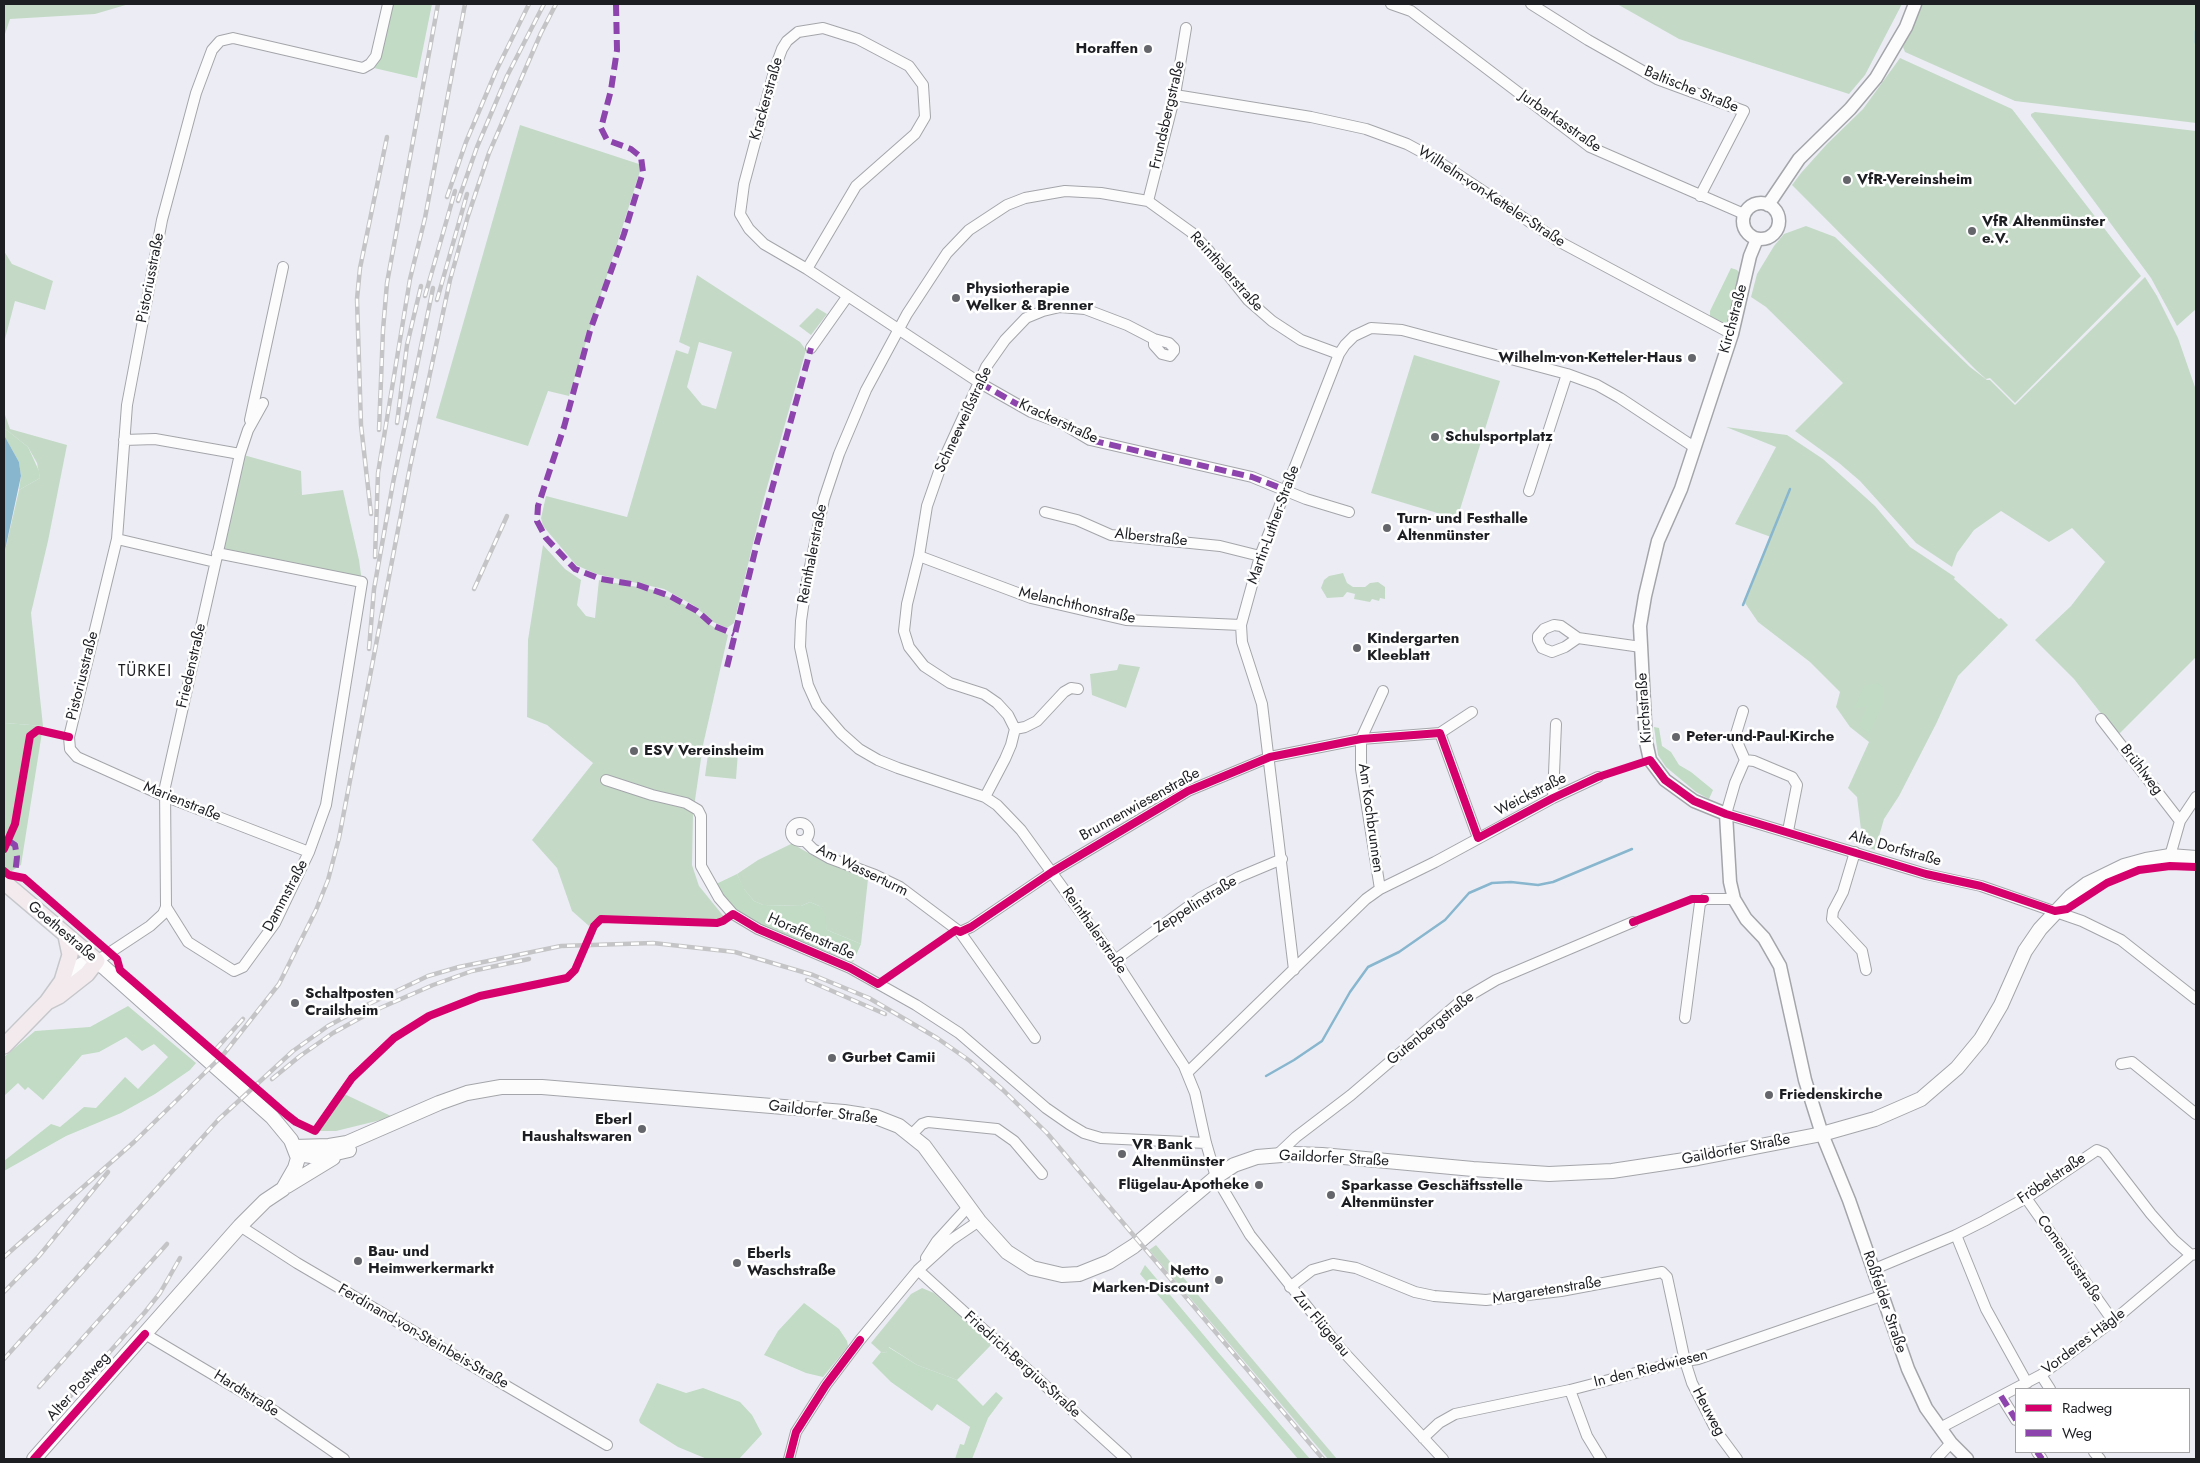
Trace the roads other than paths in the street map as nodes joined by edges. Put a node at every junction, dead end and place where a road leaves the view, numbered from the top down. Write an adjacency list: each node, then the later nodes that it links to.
1 (388, 4): 25 (street, Pistoriusstraße)
2 (1391, 4): 5 (street, Jurbarkasstraße)
3 (1531, 4): 8 (street, Baltische Straße)
4 (1915, 4): 10 (street)
5 (1413, 8): 8 (street, Jurbarkasstraße)
6 (1186, 28): 7 (street, Frundsbergstraße)
7 (1175, 95): 9 (street, Frundsbergstraße); 17 (street, Wilhelm-von-Ketteler-Straße)
8 (1700, 196): 11 (street, Jurbarkasstraße)
9 (1148, 201): 16 (street, Reinthalerstraße); 20 (street, Reinthalerstraße)
10 (1768, 205): 11 (street); 12 (street)
11 (1744, 214): 12 (street)
12 (1757, 238): 17 (street, Kirchstraße)
13 (283, 267): 24 (street, Friedenstraße)
14 (806, 269): 14 (street, Krackerstraße); 15 (street, Krackerstraße)
15 (847, 297): 16 (street, Krackerstraße); 19 (street)
16 (898, 330): 22 (street, Krackerstraße); 54 (street, Reinthalerstraße)
17 (1732, 334): 26 (street, Kirchstraße)
18 (1154, 339): 22 (street, Schneeweißstraße)
19 (811, 348)
20 (1339, 354): 21 (street, Martin-Luther-Straße); 28 (street, Martin-Luther-Straße)
21 (1566, 374): 26 (street, Martin-Luther-Straße); 29 (street)
22 (980, 383): 28 (street, Krackerstraße); 33 (street, Schneeweißstraße)
23 (263, 403): 24 (street, Friedenstraße)
24 (248, 430): 27 (street, Friedenstraße)
25 (124, 440): 27 (street); 32 (street, Pistoriusstraße)
26 (1694, 447): 38 (street, Kirchstraße)
27 (240, 454): 35 (street, Friedenstraße)
28 (1286, 490): 31 (street, Krackerstraße); 34 (street, Martin-Luther-Straße)
29 (1529, 491)
30 (1045, 512): 34 (street, Alberstraße)
31 (1349, 512)
32 (117, 539): 35 (street); 47 (street, Pistoriusstraße)
33 (919, 556): 36 (street, Melanchthonstraße); 45 (street, Schneeweißstraße)
34 (1260, 556): 36 (street, Martin-Luther-Straße)
35 (216, 558): 53 (street, Friedenstraße); 62 (street, Dammstraße)
36 (1241, 626): 49 (street, Martin-Luther-Straße)
37 (1578, 638): 38 (street)
38 (1641, 647): 57 (street, Kirchstraße)
39 (1078, 689): 45 (street)
40 (1383, 691): 48 (street, Am Kochbrunnen)
41 (1743, 711): 50 (street)
42 (1472, 712): 46 (street, Brunnenwiesenstraße)
43 (2101, 719): 58 (street, Brühlweg)
44 (1556, 724): 56 (street, Weickstraße)
45 (1015, 729): 54 (street)
46 (1440, 733): 48 (street, Brunnenwiesenstraße); 60 (street)
47 (69, 737): 53 (street, Marienstraße)
48 (1361, 739): 49 (street, Brunnenwiesenstraße); 69 (street, Am Kochbrunnen)
49 (1270, 757): 66 (street, Martin-Luther-Straße); 67 (street, Brunnenwiesenstraße)
50 (1745, 760): 57 (street); 59 (street)
51 (1598, 777): 56 (street, Weickstraße)
52 (606, 780): 92 (street, Horaffenstraße)
53 (164, 796): 62 (street, Marienstraße); 71 (street, Friedenstraße)
54 (985, 797): 67 (street, Reinthalerstraße)
55 (2196, 797): 58 (street)
56 (1553, 798): 60 (street, Weickstraße)
57 (1726, 814): 59 (street, Alte Dorfstraße); 70 (street)
58 (2180, 821): 64 (street)
59 (1788, 831): 63 (street, Alte Dorfstraße)
60 (1478, 838): 69 (street, Weickstraße)
61 (804, 840): 74 (street, Am Wasserturm)
62 (309, 852): 71 (street, Dammstraße)
63 (1855, 852): 72 (street, Alte Dorfstraße); 79 (street)
64 (2170, 856): 65 (main road, Gaildorfer Straße); 72 (main road, Gaildorfer Straße)
65 (2196, 858)
66 (1282, 860): 76 (street, Zeppelinstraße); 78 (street, Martin-Luther-Straße)
67 (1052, 872): 74 (street, Brunnenwiesenstraße); 76 (street, Reinthalerstraße)
68 (4, 882): 75 (main road, Goethestraße)
69 (1380, 889): 78 (street, Weickstraße)
70 (1734, 899): 83 (street); 90 (street)
71 (166, 907): 77 (street)
72 (2055, 911): 81 (street, Alte Dorfstraße); 90 (main road, Gaildorfer Straße)
73 (1633, 922): 95 (street, Gutenbergstraße)
74 (960, 932): 84 (street, Am Wasserturm)
75 (66, 936): 77 (main road, Goethestraße); 80 (main road)
76 (1115, 960): 87 (street, Reinthalerstraße)
77 (97, 962): 80 (main road); 82 (main road); 93 (main road, Goethestraße)
78 (1294, 970): 87 (street, Weickstraße)
79 (1866, 970)
80 (62, 981): 82 (main road)
81 (2196, 999)
82 (47, 1002): 85 (main road)
83 (1685, 1018)
84 (1034, 1038)
85 (4, 1046)
86 (2121, 1064): 89 (street)
87 (1188, 1072): 92 (street, Reinthalerstraße)
88 (425, 1109): 91 (main road, Gaildorfer Straße); 93 (main road, Gaildorfer Straße); 94 (main road, Gaildorfer Straße)
89 (2196, 1114)
90 (1822, 1134): 95 (main road, Gaildorfer Straße); 107 (street, Roßfelder Straße)
91 (911, 1135): 96 (street); 101 (main road, Gaildorfer Straße)
92 (1206, 1143): 97 (street, Reinthalerstraße)
93 (294, 1147): 94 (main road, Gaildorfer Straße); 98 (main road, Alter Postweg); 100 (main road, Alter Postweg)
94 (342, 1152): 98 (main road, Gaildorfer Straße)
95 (1277, 1155): 97 (main road, Gaildorfer Straße)
96 (1042, 1174)
97 (1216, 1177): 102 (main road, Gaildorfer Straße); 108 (street, Zur Flügelau)
98 (283, 1188): 100 (main road, Alter Postweg)
99 (2026, 1198): 104 (street, Fröbelstraße); 105 (street, Fröbelstraße); 110 (street, Comeniusstraße)
100 (265, 1201): 103 (main road, Alter Postweg)
101 (968, 1207): 102 (main road, Gaildorfer Straße); 106 (street)
102 (979, 1222): 106 (street)
103 (240, 1226): 111 (main road, Alter Postweg); 124 (street, Ferdinand-von-Steinbeis-Straße)
104 (1956, 1235): 107 (street, Fröbelstraße); 114 (street)
105 (2193, 1255): 110 (street, Vorderes Hägle)
106 (918, 1270): 127 (street); 128 (street, Friedrich-Bergius-Straße)
107 (1872, 1270): 109 (street, Roßfelder Straße)
108 (1290, 1287): 112 (street, Margaretenstraße); 122 (street, Zur Flügelau)
109 (1881, 1296): 112 (street, In den Riedwiesen); 121 (street, Roßfelder Straße)
110 (2113, 1321): 113 (street, Vorderes Hägle)
111 (145, 1334): 125 (main road, Alter Postweg); 126 (street, Hardtstraße)
112 (1685, 1361): 118 (street, In den Riedwiesen); 131 (street, Heuweg)
113 (2040, 1375): 114 (street, Vorderes Hägle); 116 (street)
114 (2027, 1383): 115 (street, Vorderes Hägle)
115 (2017, 1388)
116 (2049, 1388)
117 (2015, 1389): 119 (street, Vorderes Hägle)
118 (1570, 1390): 122 (street, In den Riedwiesen); 130 (street)
119 (2001, 1396): 120 (street); 121 (street, Vorderes Hägle)
120 (2015, 1418)
121 (1940, 1428): 123 (street, Roßfelder Straße)
122 (1423, 1438): 129 (street, Zur Flügelau)
123 (1951, 1443): 132 (street); 133 (street, Roßfelder Straße)
124 (607, 1445)
125 (35, 1459)
126 (344, 1459)
127 (789, 1459)
128 (1126, 1459)
129 (1443, 1459)
130 (1601, 1459)
131 (1737, 1459)
132 (1936, 1459)
133 (1967, 1459)

